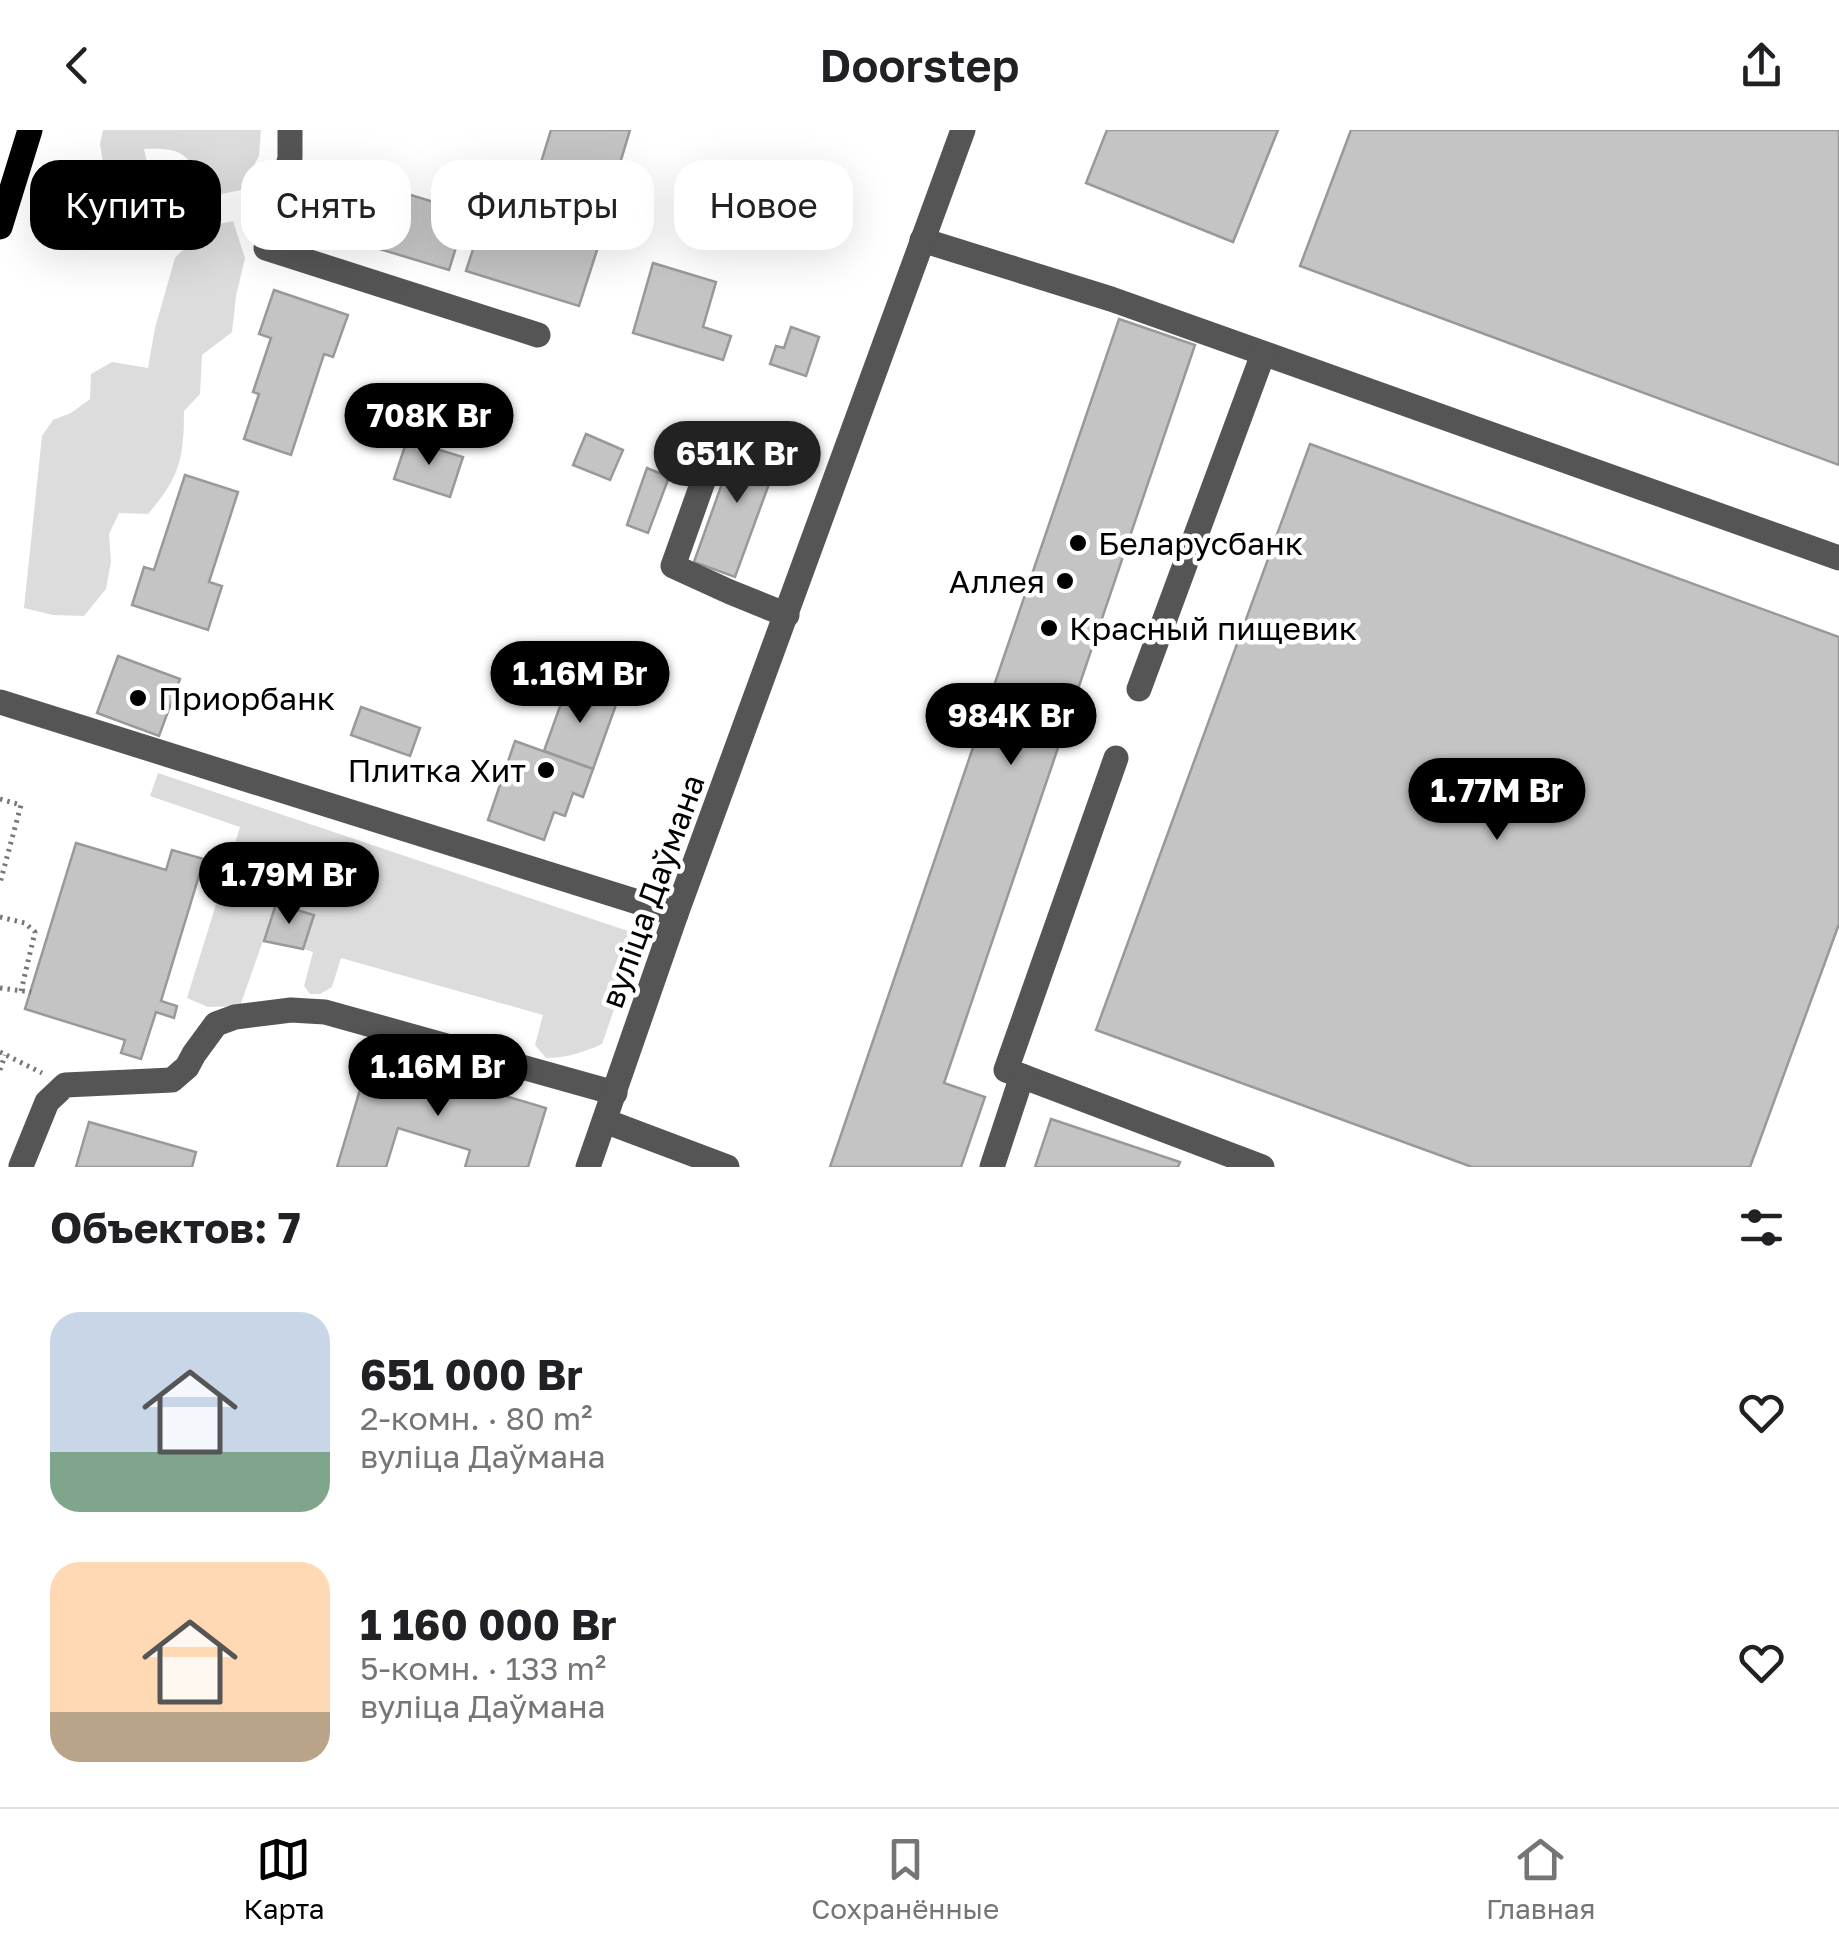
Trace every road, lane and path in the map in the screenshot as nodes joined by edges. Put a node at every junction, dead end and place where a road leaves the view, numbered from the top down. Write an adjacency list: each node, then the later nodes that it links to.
1 (30, 130): 4 (main road)
2 (290, 130): 6 (street)
3 (963, 130): 5 (street, вуліца Даўмана)
4 (0, 227)
5 (922, 240): 7 (street); 10 (street, вуліца Даўмана)
6 (538, 335)
7 (1264, 354): 9 (street); 11 (street)
8 (706, 476): 10 (street)
9 (1839, 558)
10 (786, 615): 16 (street, вуліца Даўмана)
11 (1139, 688)
12 (0, 702): 16 (street)
13 (1116, 758): 23 (street)
14 (0, 799): 15 (path)
15 (0, 883)
16 (676, 914): 25 (street, вуліца Даўмана)
17 (0, 917): 19 (path)
18 (0, 988): 19 (path)
19 (22, 991): 20 (path)
20 (31, 992)
21 (2, 1053): 22 (path); 24 (path)
22 (0, 1070)
23 (1022, 1076): 30 (street); 31 (street)
24 (65, 1085): 25 (street); 27 (street)
25 (615, 1094): 26 (street, вуліца Даўмана)
26 (605, 1121): 28 (street, вуліца Даўмана); 29 (street)
27 (22, 1166)
28 (588, 1167)
29 (727, 1167)
30 (992, 1167)
31 (1262, 1167)

